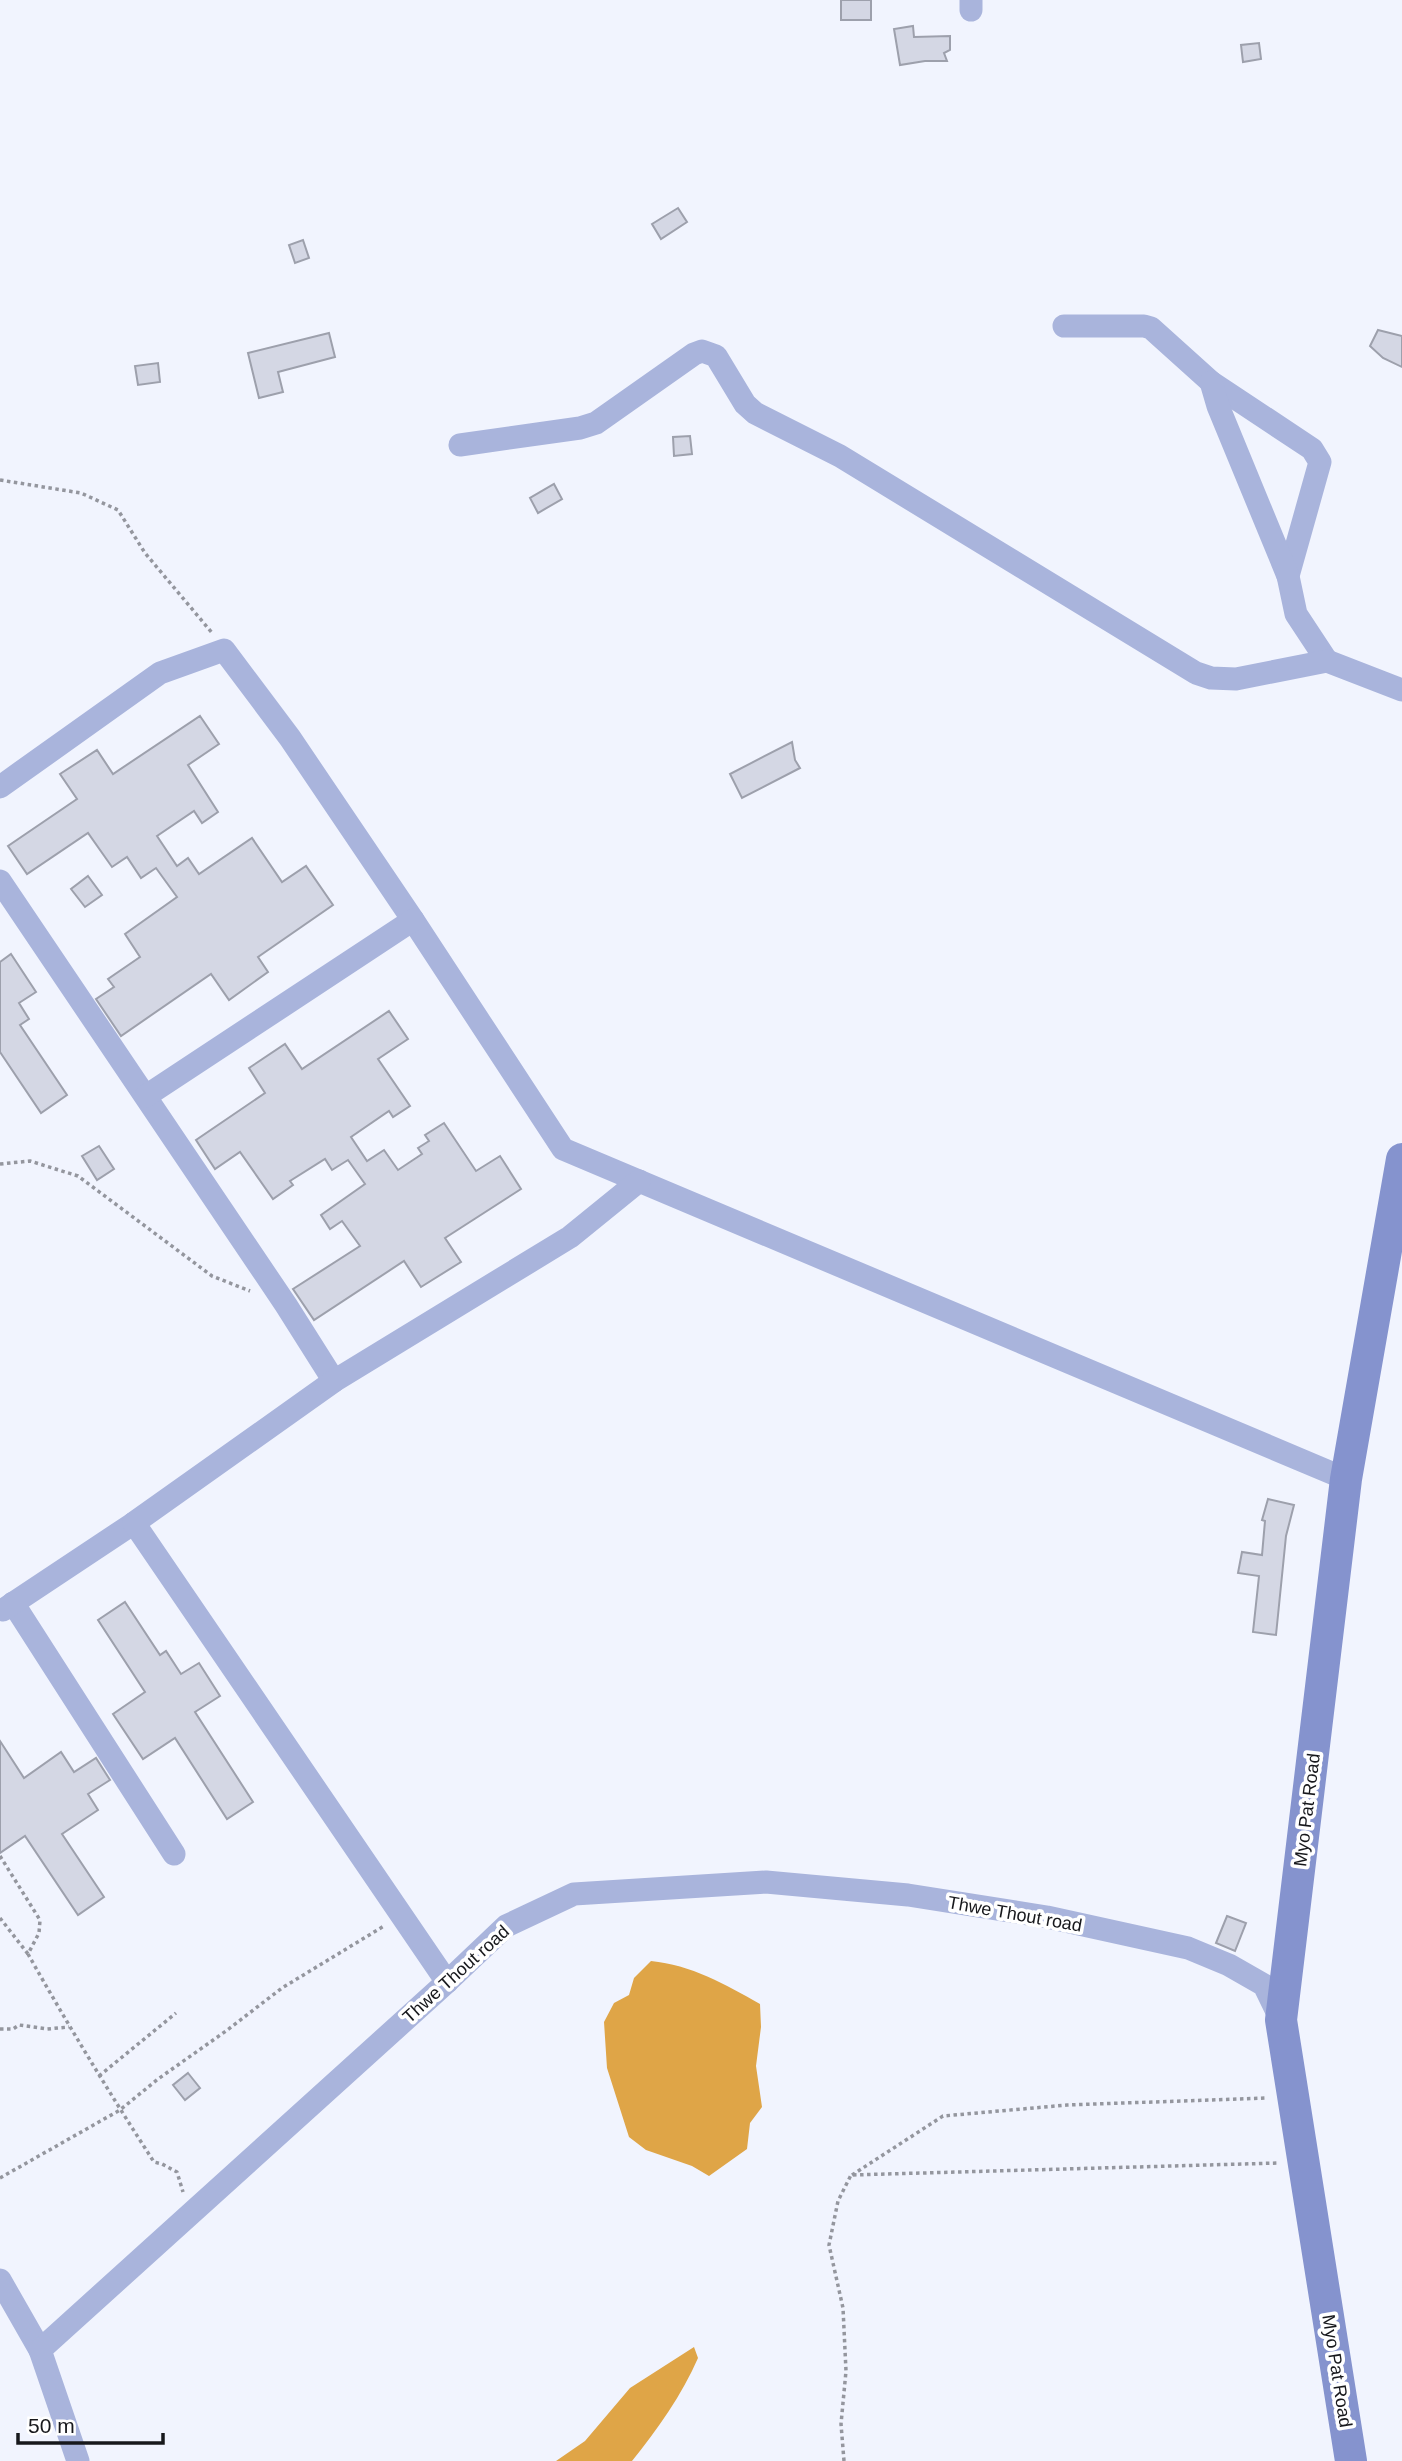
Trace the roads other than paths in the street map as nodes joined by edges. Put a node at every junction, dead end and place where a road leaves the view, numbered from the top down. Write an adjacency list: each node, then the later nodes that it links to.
1 (1064, 326): 2 (street)
2 (1211, 382): 4 (street); 4 (street)
3 (460, 445): 5 (street)
4 (1288, 576): 5 (street)
5 (1327, 661): 6 (street)
6 (1402, 690)
7 (0, 787): 9 (street)
8 (0, 881): 10 (street)
9 (413, 920): 10 (street); 12 (street)
10 (146, 1096): 13 (street)
11 (1402, 1159): 14 (main road, Myo Pat Road)
12 (639, 1181): 13 (street); 14 (street)
13 (334, 1381): 15 (street)
14 (1346, 1479): 19 (main road, Myo Pat Road)
15 (134, 1523): 16 (street); 18 (street)
16 (7, 1607): 17 (street)
17 (174, 1854)
18 (447, 1982): 19 (street, Thwe Thout road); 21 (street, Thwe Thout road)
19 (1281, 2020): 23 (main road, Myo Pat Road)
20 (0, 2280): 21 (street)
21 (40, 2350): 22 (street)
22 (78, 2461)
23 (1351, 2461)

